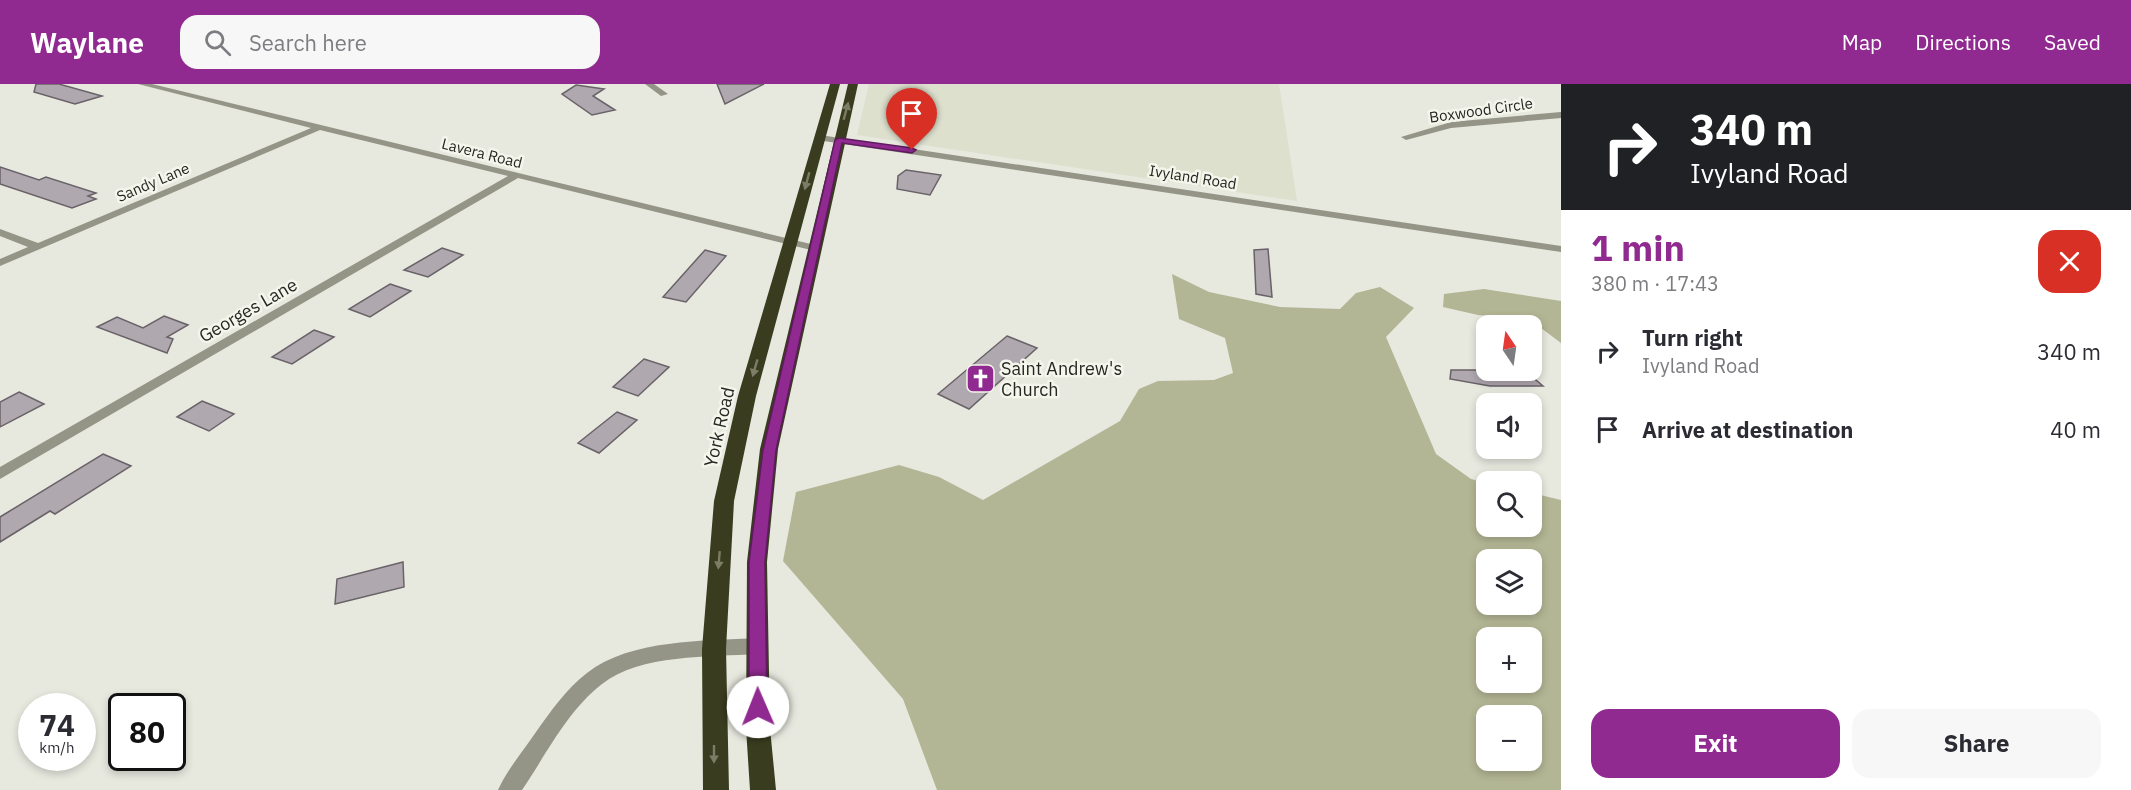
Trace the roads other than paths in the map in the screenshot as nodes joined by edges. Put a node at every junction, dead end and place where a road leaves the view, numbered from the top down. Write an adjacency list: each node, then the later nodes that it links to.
1 (142, 84): 6 (street, Lavera Road)
2 (175, 84): 6 (street)
3 (649, 84): 7 (street)
4 (835, 84): 11 (highway, York Road)
5 (854, 84): 12 (highway, one-way to 5)
6 (161, 89): 9 (street, Lavera Road)
7 (664, 94)
8 (1561, 115): 10 (street, Boxwood Circle)
9 (318, 128): 13 (street, Lavera Road); 16 (street, Sandy Lane)
10 (1406, 137)
11 (820, 138): 12 (street, Ivyland Road); 15 (highway, York Road, one-way to 15)
12 (839, 140): 17 (highway); 18 (street, Ivyland Road)
13 (515, 176): 15 (street, Lavera Road); 20 (street, Georges Lane)
14 (0, 232): 16 (street)
15 (790, 243): 17 (street, Lavera Road); 22 (highway, York Road, one-way to 22)
16 (39, 247): 19 (street, Sandy Lane)
17 (815, 248): 21 (highway)
18 (1561, 249)
19 (0, 263)
20 (0, 474)
21 (757, 646): 22 (street); 25 (highway)
22 (714, 649): 23 (street); 24 (highway, York Road, one-way to 24)
23 (509, 790)
24 (716, 790)
25 (763, 790)

